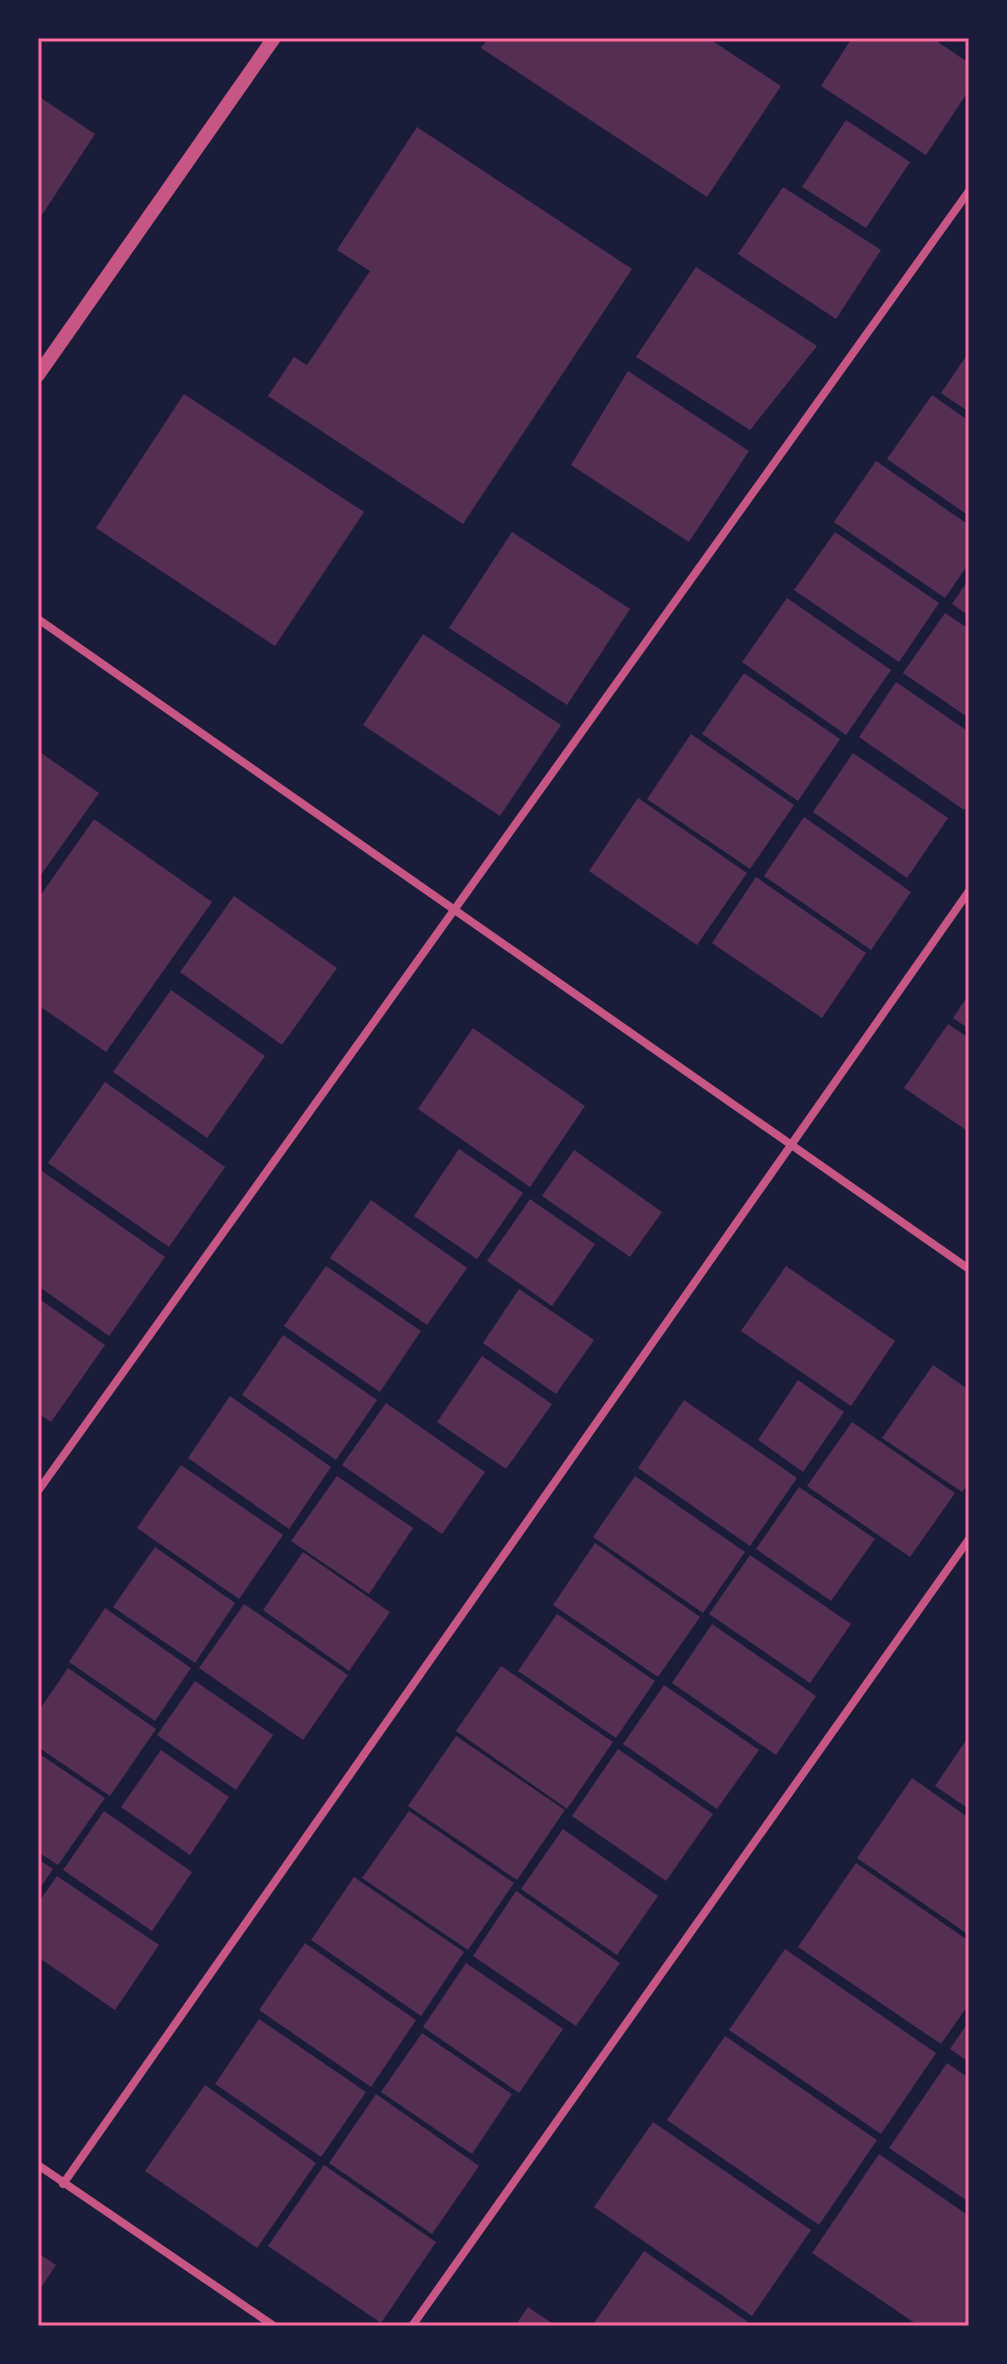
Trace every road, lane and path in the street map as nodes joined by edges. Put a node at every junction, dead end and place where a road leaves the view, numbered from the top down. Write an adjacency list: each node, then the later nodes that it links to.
1 (274, 38): 3 (street)
2 (969, 191): 6 (street)
3 (38, 375)
4 (38, 619): 6 (street)
5 (969, 891): 7 (street)
6 (454, 910): 7 (street); 9 (street)
7 (791, 1145): 8 (street); 12 (street)
8 (969, 1269)
9 (38, 1491)
10 (969, 1539): 14 (street)
11 (38, 2165): 12 (street)
12 (63, 2184): 13 (street)
13 (274, 2326)
14 (412, 2326)

